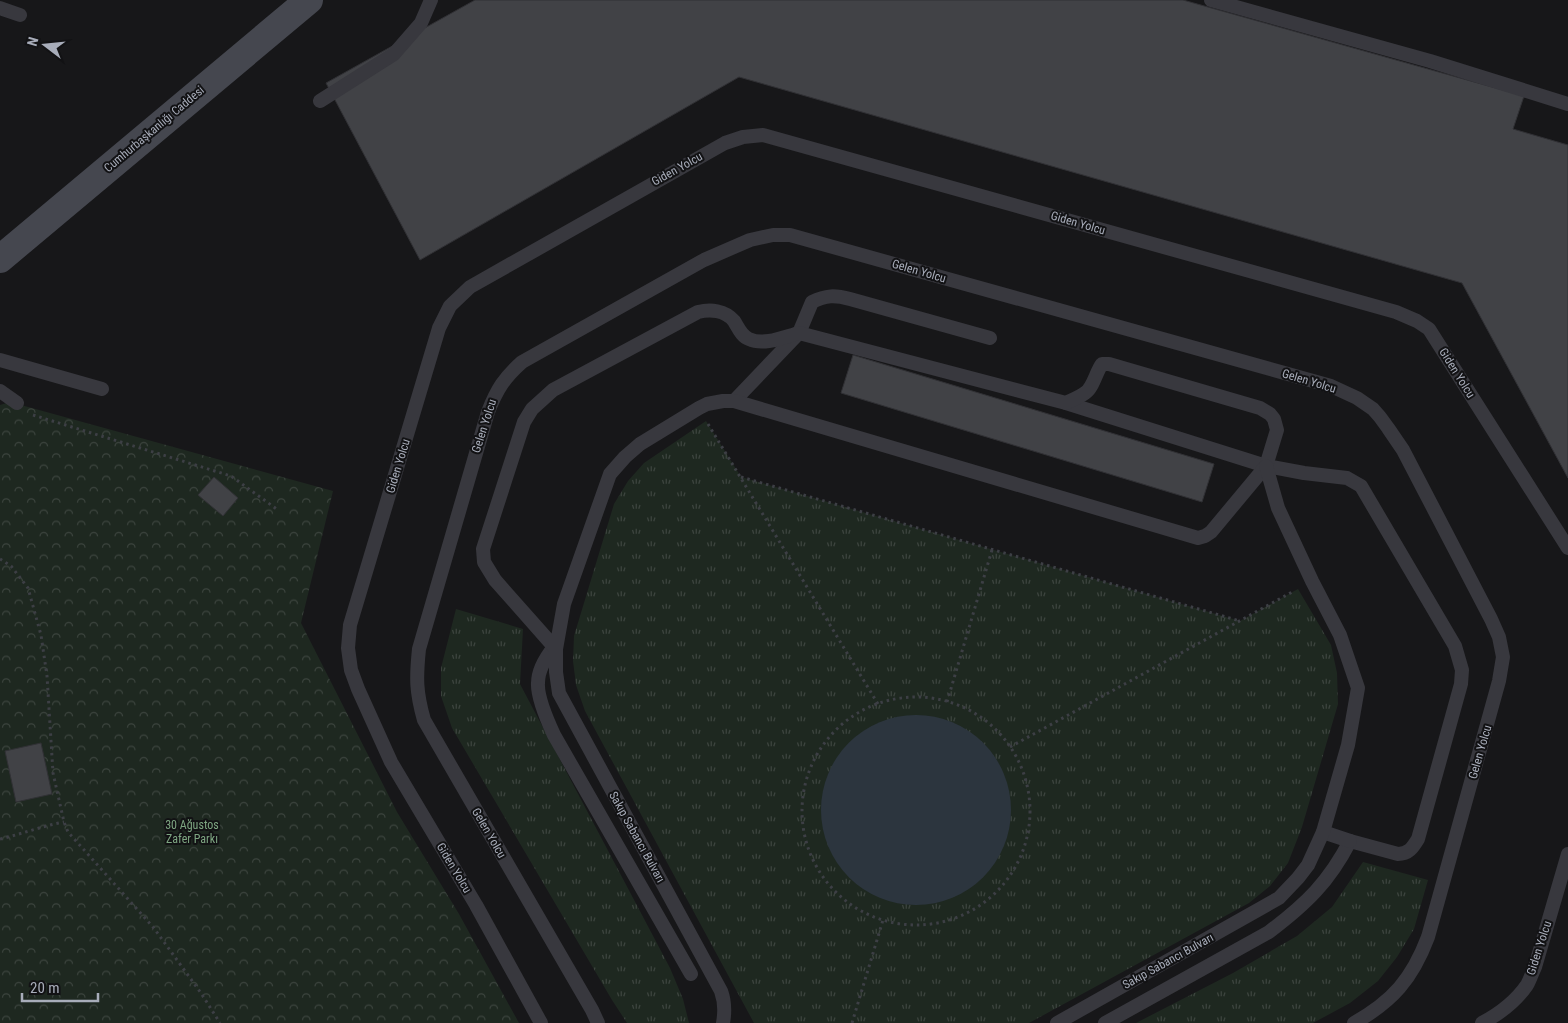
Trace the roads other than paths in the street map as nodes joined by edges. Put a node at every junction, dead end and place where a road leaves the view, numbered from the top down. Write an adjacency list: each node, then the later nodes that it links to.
1 (309, 0): 8 (main road, Cumhurbaşkanlığı Caddesi)
2 (431, 0): 6 (lane)
3 (1211, 0): 7 (lane)
4 (0, 8): 5 (lane)
5 (20, 15)
6 (320, 101)
7 (1568, 104)
8 (0, 259)
9 (799, 333): 10 (lane); 14 (lane); 15 (lane); 19 (lane)
10 (990, 338)
11 (0, 360): 12 (lane)
12 (102, 389)
13 (0, 391): 16 (lane)
14 (734, 401): 17 (lane); 19 (lane)
15 (1066, 403): 17 (lane); 17 (lane)
16 (17, 404)
17 (1266, 466): 20 (lane, Sakıp Sabancı Bulvarı); 21 (lane)
18 (1568, 548): 24 (lane, Giden Yolcu)
19 (554, 648): 23 (lane); 26 (lane, Sakıp Sabancı Bulvarı)
20 (1323, 832): 21 (lane); 27 (lane, Sakıp Sabancı Bulvarı)
21 (1350, 840): 28 (lane)
22 (1568, 854): 30 (lane, Giden Yolcu)
23 (692, 974)
24 (541, 1023)
25 (598, 1023): 29 (lane, Gelen Yolcu)
26 (723, 1023)
27 (1057, 1023)
28 (1105, 1023)
29 (1354, 1023)
30 (1482, 1023)

